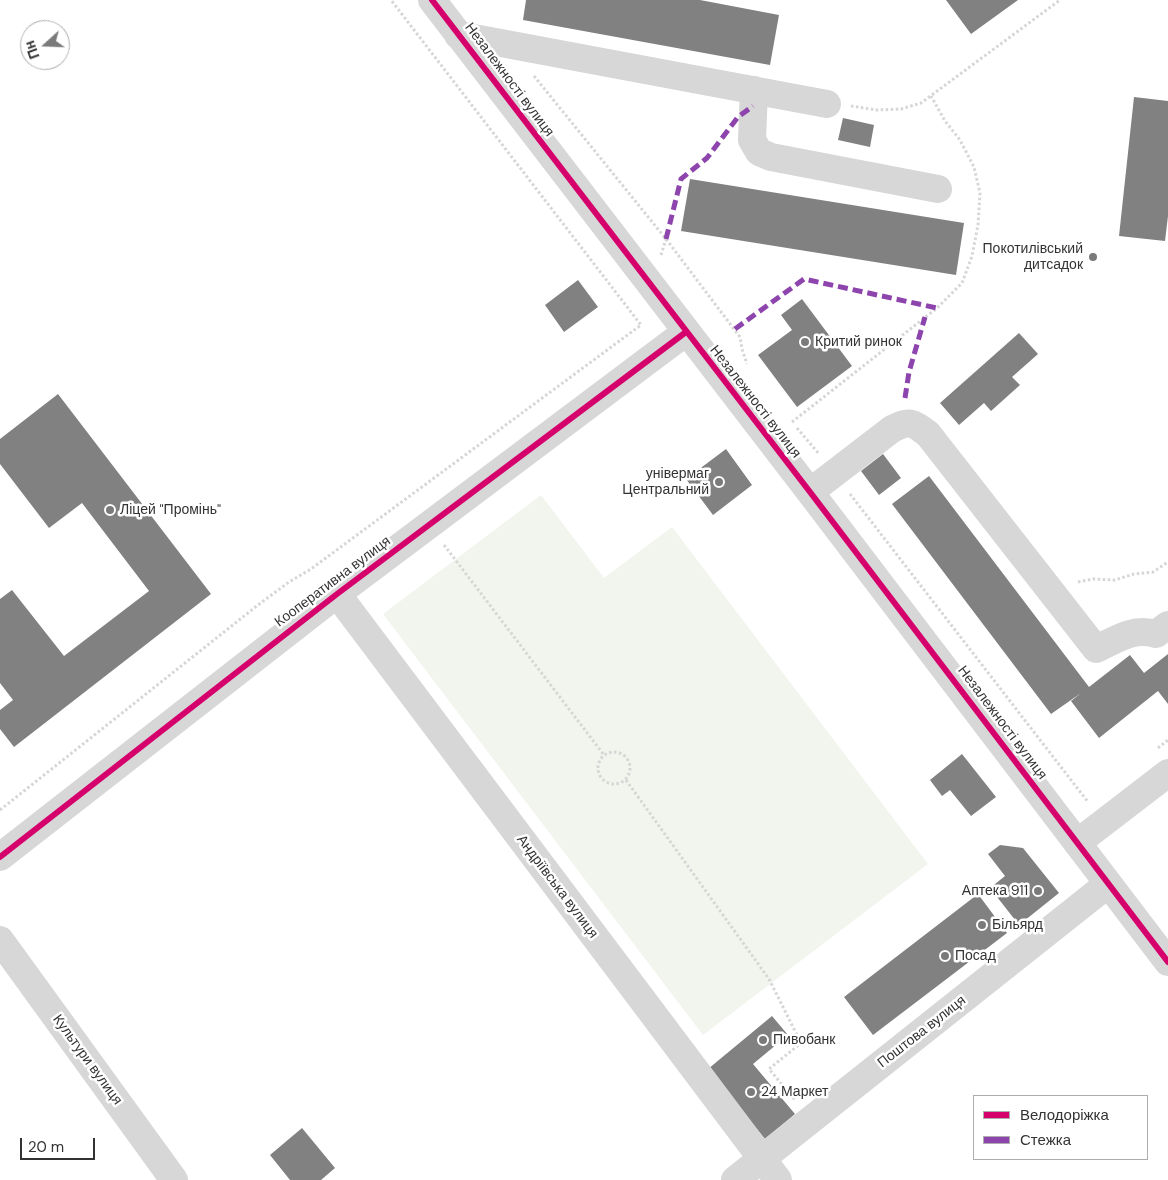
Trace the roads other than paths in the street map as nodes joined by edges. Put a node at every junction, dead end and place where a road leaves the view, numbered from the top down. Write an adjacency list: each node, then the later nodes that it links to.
1 (432, 0): 2 (street, Незалежності вулиця)
2 (458, 35): 3 (street); 6 (street, Незалежності вулиця)
3 (754, 90): 4 (street); 5 (street)
4 (827, 104)
5 (938, 189)
6 (686, 332): 7 (street, Незалежності вулиця); 8 (street, Кооперативна вулиця)
7 (810, 492): 9 (street); 11 (street, Незалежності вулиця)
8 (336, 594): 12 (street, Кооперативна вулиця); 16 (street, Андріївська вулиця)
9 (1168, 625)
10 (1161, 762): 11 (street)
11 (1077, 842): 13 (street, Незалежності вулиця)
12 (0, 857)
13 (1108, 884): 15 (street, Незалежності вулиця); 16 (street, Поштова вулиця)
14 (0, 940): 17 (street, Культури вулиця)
15 (1168, 962)
16 (762, 1158): 18 (street, Поштова вулиця); 19 (street, Андріївська вулиця)
17 (174, 1180)
18 (735, 1180)
19 (778, 1180)

